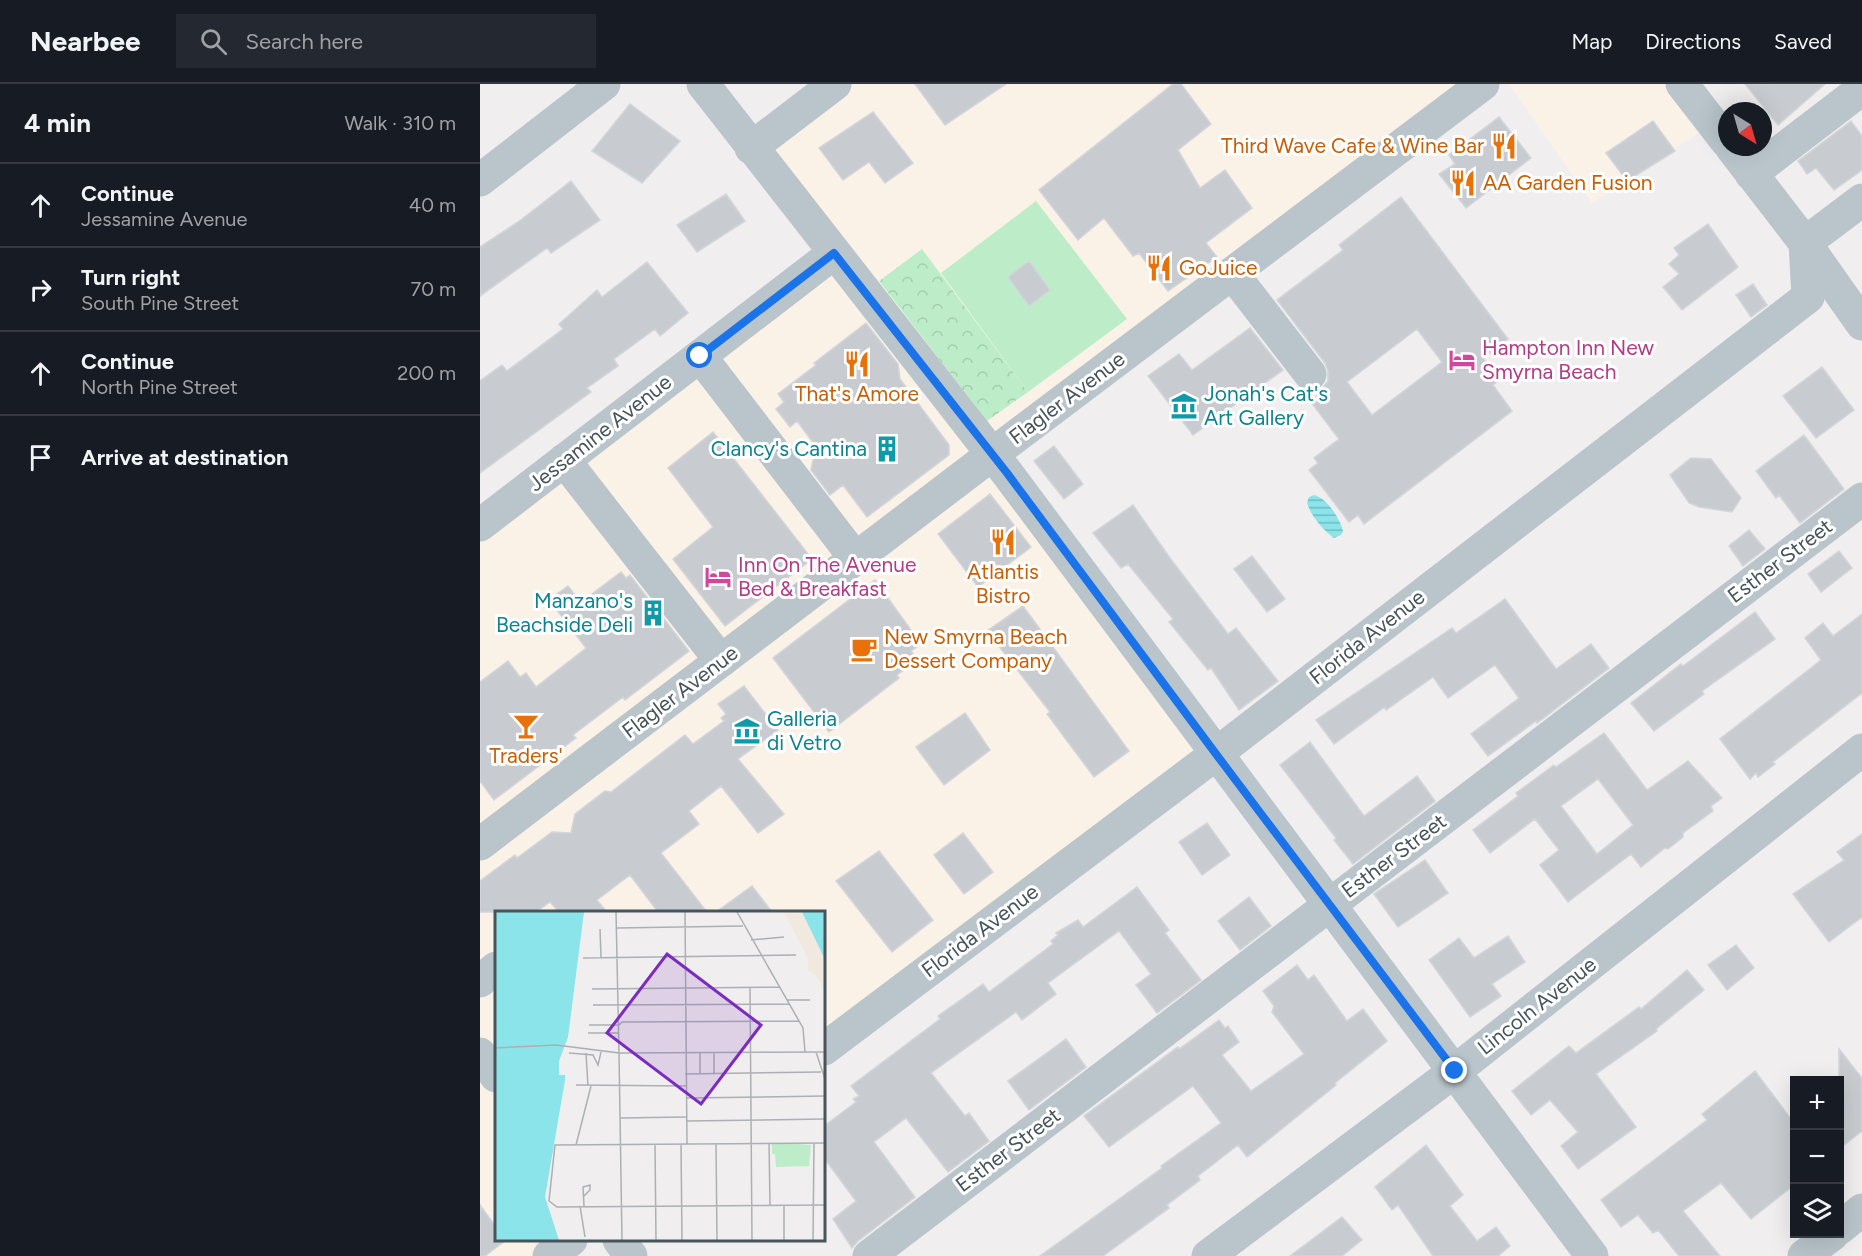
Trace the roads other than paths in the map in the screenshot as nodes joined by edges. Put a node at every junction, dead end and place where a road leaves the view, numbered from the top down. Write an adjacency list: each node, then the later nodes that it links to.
1 (604, 84): 11 (street)
2 (703, 84): 8 (street)
3 (835, 84): 8 (street)
4 (1483, 84): 15 (street, Flagler Avenue)
5 (1682, 84): 7 (street)
6 (1862, 89): 10 (street)
7 (1718, 130)
8 (752, 148): 14 (street)
9 (1738, 156): 10 (street)
10 (1751, 174): 13 (street)
11 (480, 180)
12 (1862, 200): 13 (street)
13 (1805, 243): 16 (street); 26 (street, Florida Avenue)
14 (834, 253): 17 (street, Jessamine Avenue); 19 (street)
15 (1232, 273): 18 (street); 19 (street, Flagler Avenue)
16 (1862, 324)
17 (700, 356): 20 (street, Jessamine Avenue); 23 (street)
18 (1310, 374)
19 (992, 454): 23 (street, Flagler Avenue); 26 (street)
20 (564, 460): 22 (street, Jessamine Avenue); 24 (street)
21 (1862, 499): 28 (street, Esther Street)
22 (480, 525)
23 (855, 558): 24 (street, Flagler Avenue)
24 (721, 661): 27 (street, Flagler Avenue)
25 (1862, 750): 33 (street, Lincoln Avenue)
26 (1216, 754): 28 (street); 31 (street, Florida Avenue)
27 (480, 844)
28 (1329, 905): 33 (street); 42 (street, Esther Street)
29 (495, 969): 30 (street)
30 (480, 981)
31 (825, 1048)
32 (480, 1054): 34 (street)
33 (1455, 1071): 43 (street, Lincoln Avenue); 44 (street)
34 (495, 1075)
35 (1862, 1210): 36 (street)
36 (1844, 1224)
37 (1827, 1238): 45 (street)
38 (568, 1241): 40 (street)
39 (620, 1241): 41 (street)
40 (549, 1256)
41 (631, 1256)
42 (869, 1256)
43 (1208, 1256)
44 (1592, 1256)
45 (1804, 1256)

